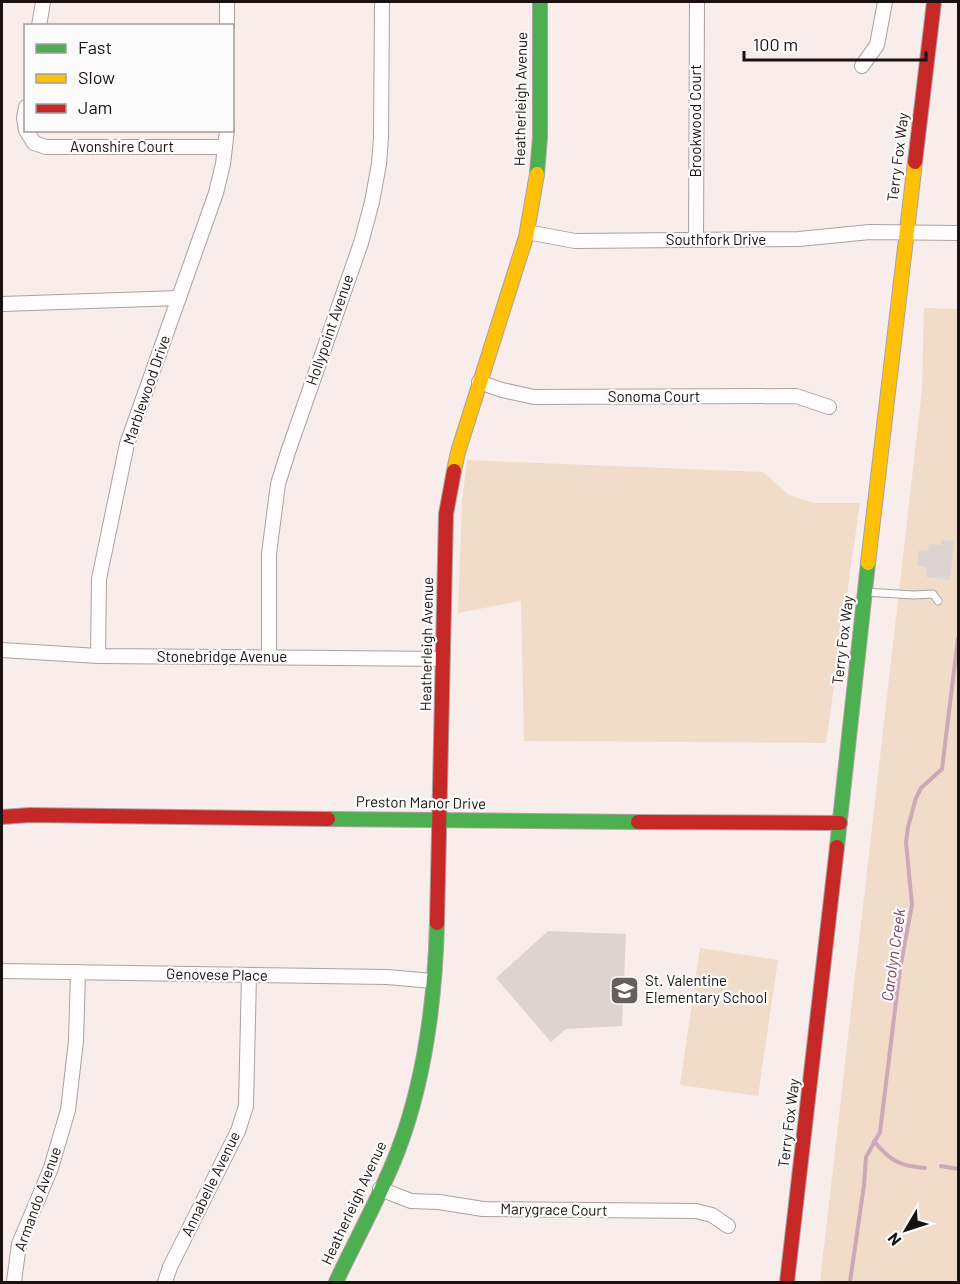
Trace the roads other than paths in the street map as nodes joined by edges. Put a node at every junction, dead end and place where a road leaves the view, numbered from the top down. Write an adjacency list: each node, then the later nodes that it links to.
1 (43, 2): 8 (street)
2 (227, 2): 9 (street)
3 (382, 2): 26 (street, Hollypoint Avenue)
4 (540, 2): 14 (street, Heatherleigh Avenue)
5 (697, 2): 17 (street, Brookwood Court)
6 (885, 2): 10 (street)
7 (934, 2): 16 (street, Terry Fox Way)
8 (39, 24)
9 (227, 24)
10 (862, 66)
11 (27, 132): 13 (street, Avonshire Court)
12 (227, 132): 13 (street, Marblewood Drive)
13 (225, 147): 18 (street, Marblewood Drive)
14 (527, 232): 17 (street, Southfork Drive); 20 (street, Heatherleigh Avenue)
15 (958, 233): 16 (street, Southfork Drive)
16 (906, 234): 17 (street, Southfork Drive); 22 (street, Terry Fox Way)
17 (696, 240)
18 (178, 298): 19 (street); 25 (street, Marblewood Drive)
19 (2, 304)
20 (479, 382): 21 (street, Sonoma Court); 27 (street, Heatherleigh Avenue)
21 (829, 407)
22 (865, 592): 23 (lane); 30 (street, Terry Fox Way)
23 (938, 601)
24 (2, 650): 25 (street, Stonebridge Avenue)
25 (98, 656): 26 (street, Stonebridge Avenue)
26 (269, 657): 27 (street, Stonebridge Avenue)
27 (443, 659): 29 (street, Heatherleigh Avenue)
28 (2, 817): 29 (street, Preston Manor Drive)
29 (439, 818): 30 (street, Preston Manor Drive); 34 (street, Heatherleigh Avenue)
30 (840, 823): 40 (street, Terry Fox Way)
31 (2, 971): 32 (street, Genovese Place)
32 (78, 972): 33 (street, Genovese Place); 37 (street, Armando Avenue)
33 (249, 975): 34 (street, Genovese Place); 38 (street, Annabelle Avenue)
34 (433, 981): 35 (street, Heatherleigh Avenue)
35 (380, 1189): 36 (street, Marygrace Court); 39 (street, Heatherleigh Avenue)
36 (728, 1226)
37 (15, 1282)
38 (165, 1282)
39 (336, 1282)
40 (787, 1282)

